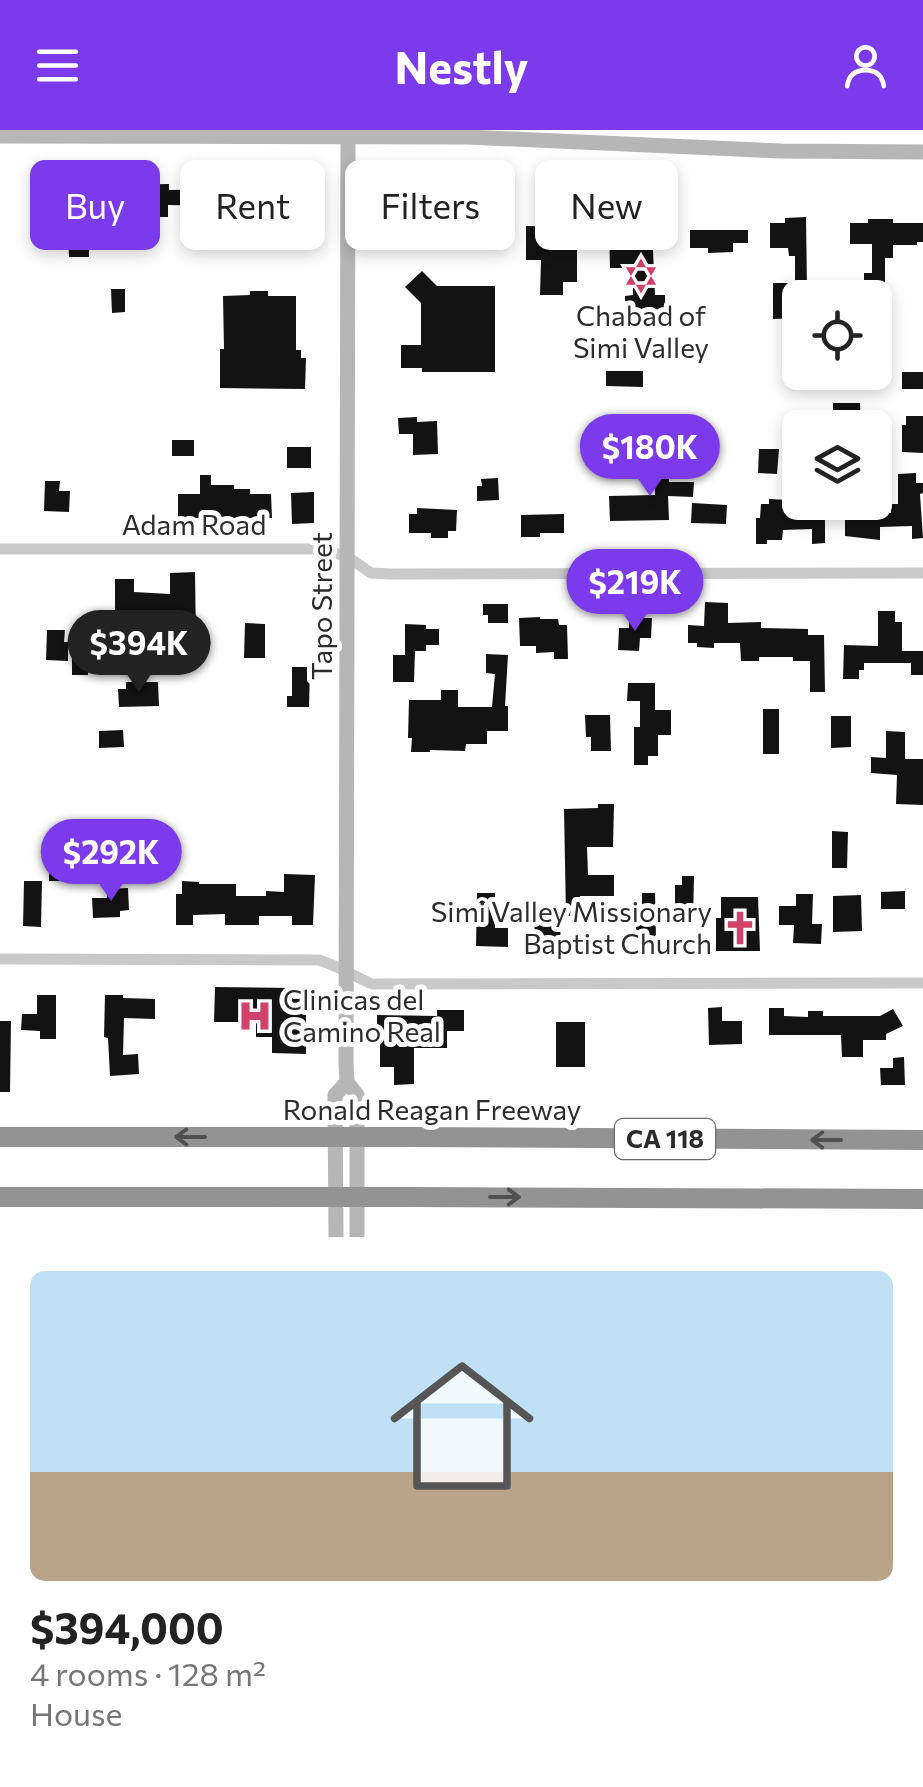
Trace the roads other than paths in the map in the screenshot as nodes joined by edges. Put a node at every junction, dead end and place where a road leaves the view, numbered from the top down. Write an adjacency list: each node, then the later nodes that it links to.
1 (348, 133): 2 (street); 3 (street); 5 (street, Tapo Street)
2 (0, 136)
3 (923, 152)
4 (0, 549): 5 (street, Adam Road)
5 (348, 557): 6 (street, Adam Road); 8 (street, Tapo Street)
6 (923, 573)
7 (0, 959): 8 (street)
8 (346, 973): 9 (street); 10 (street, Tapo Street)
9 (923, 983)
10 (346, 1082): 15 (street, Tapo Street); 16 (street, Tapo Street)
11 (0, 1137): 12 (highway, Ronald Reagan Freeway / CA 118, one-way to 11, bridge)
12 (923, 1140)
13 (0, 1196): 14 (highway, CA 118, one-way to 14, bridge)
14 (923, 1199)
15 (336, 1237)
16 (357, 1237)

